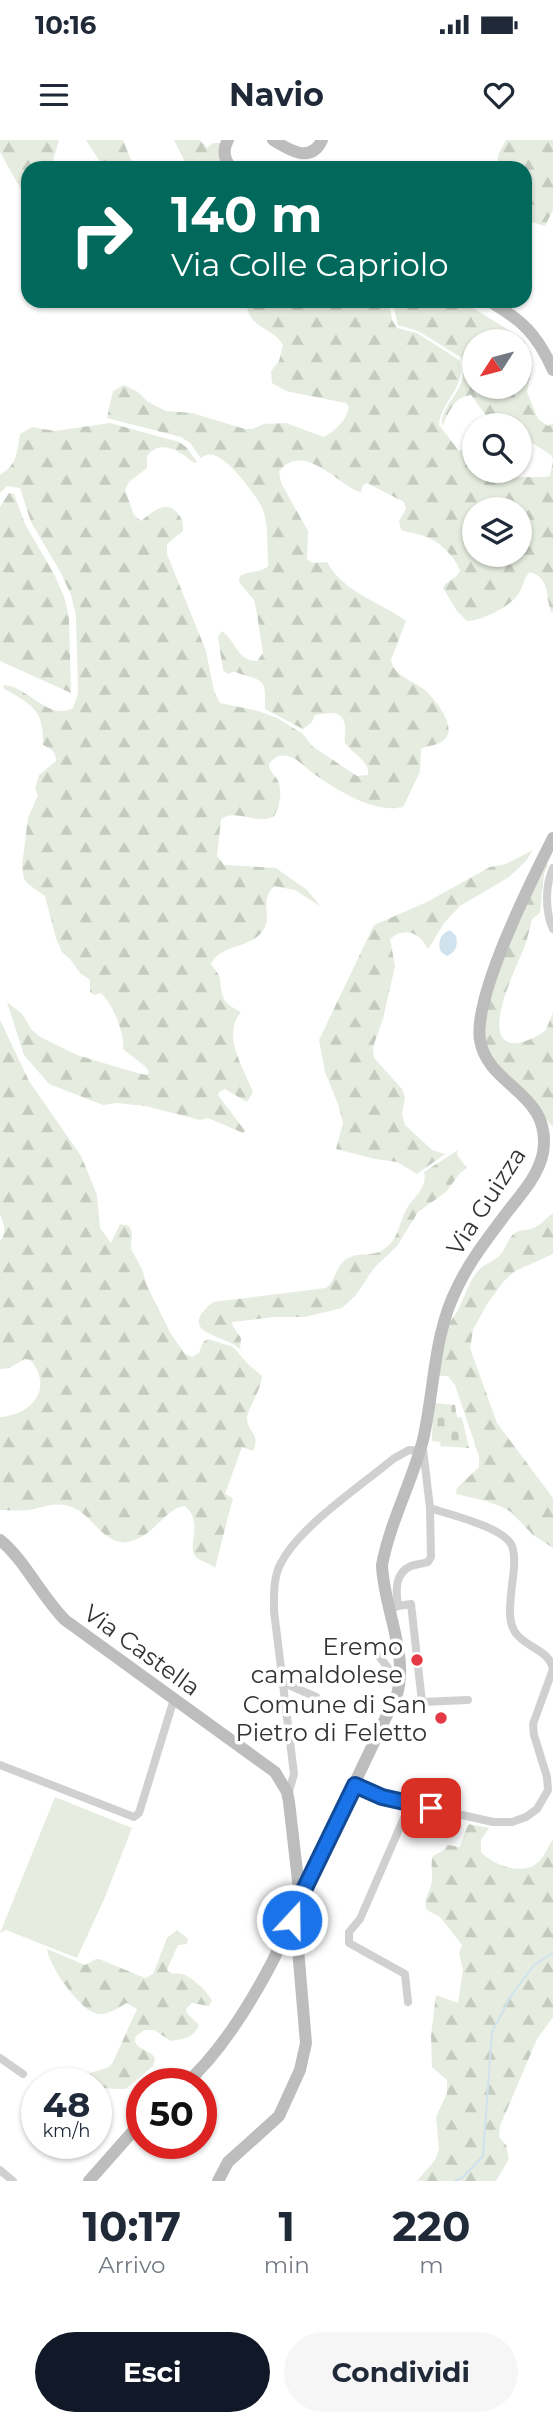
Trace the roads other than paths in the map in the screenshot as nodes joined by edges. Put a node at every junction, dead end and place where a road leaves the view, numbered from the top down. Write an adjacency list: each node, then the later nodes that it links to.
1 (228, 140): 4 (main road)
2 (273, 140): 3 (main road)
3 (322, 140)
4 (227, 161)
5 (501, 308): 6 (main road)
6 (553, 370)
7 (551, 847): 10 (main road, Via Guizza)
8 (553, 868): 9 (street)
9 (553, 929)
10 (421, 1446): 11 (street); 13 (main road, Via Guizza); 15 (street)
11 (430, 1508): 13 (street); 23 (street)
12 (0, 1540): 18 (main road, Via Castella)
13 (394, 1607): 16 (main road, Via Guizza); 19 (street)
14 (379, 1656): 16 (street)
15 (285, 1683): 17 (street); 22 (street)
16 (400, 1684): 21 (main road)
17 (316, 1697)
18 (174, 1699): 20 (street); 22 (main road, Via Castella)
19 (468, 1700)
20 (0, 1765)
21 (355, 1785): 23 (street); 24 (main road)
22 (288, 1796): 24 (main road, Via Castella)
23 (411, 1804): 26 (street)
24 (300, 1898): 25 (main road)
25 (292, 1920): 28 (main road); 34 (main road)
26 (408, 2002)
27 (0, 2058): 29 (street)
28 (200, 2068)
29 (21, 2073)
30 (126, 2139): 33 (main road)
31 (0, 2170): 32 (street)
32 (13, 2181)
33 (89, 2181)
34 (218, 2181)

